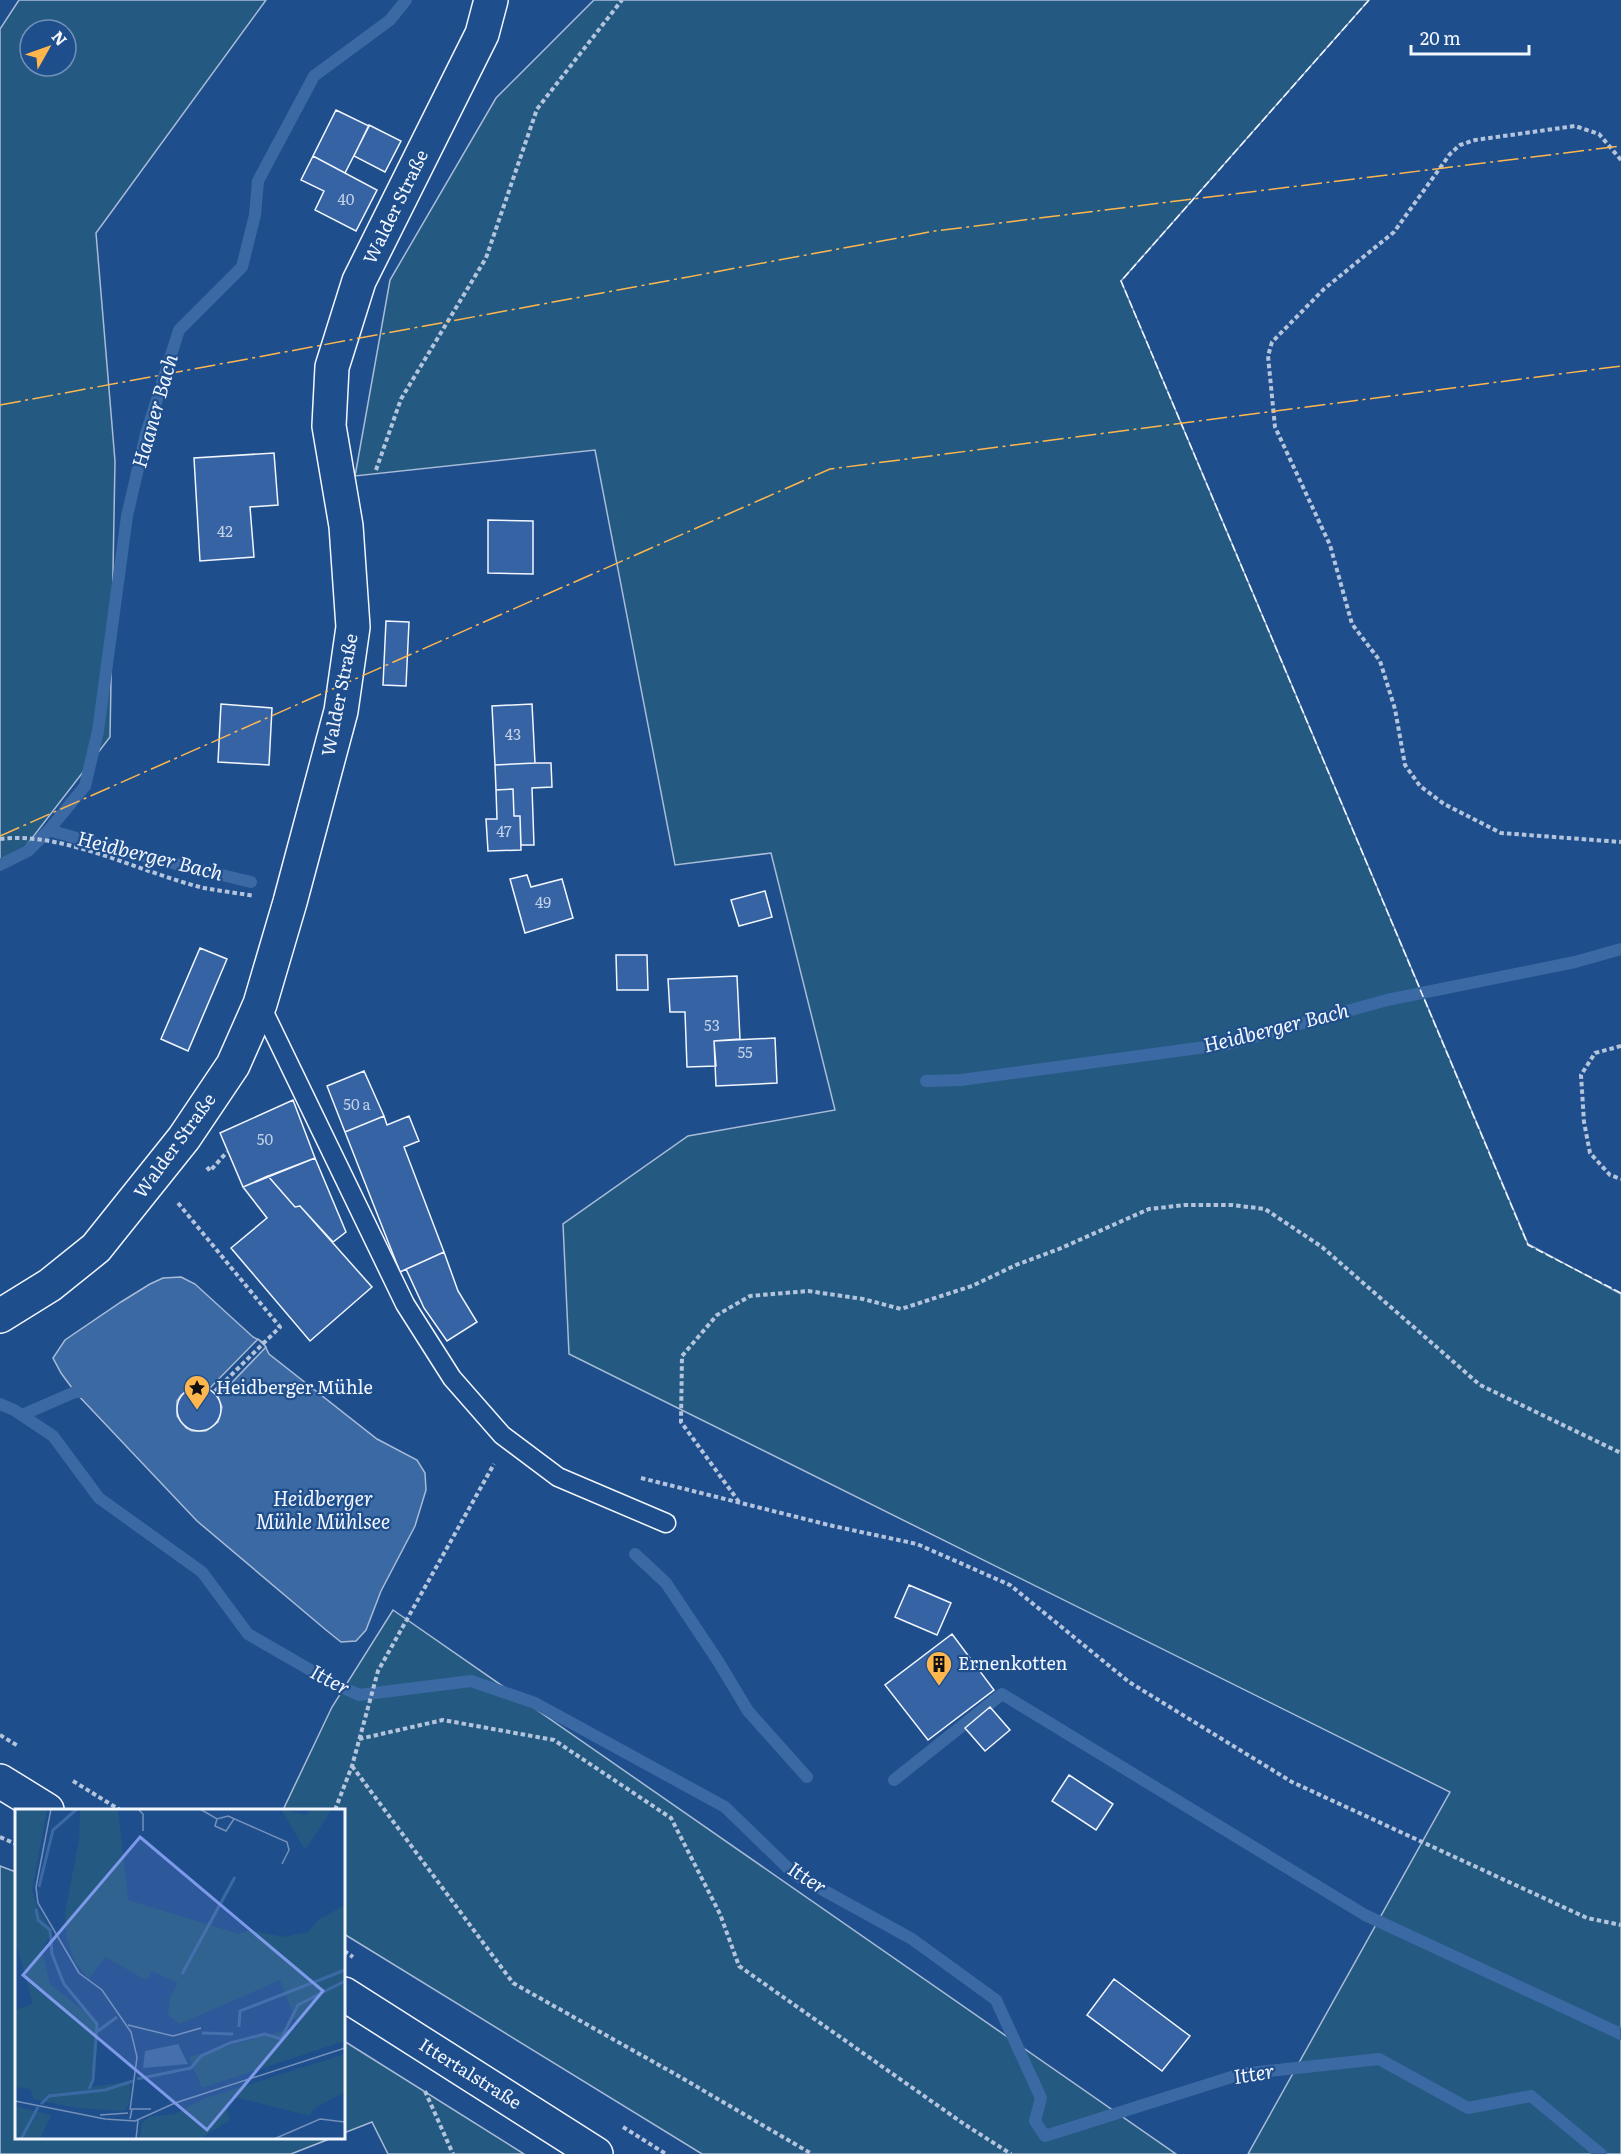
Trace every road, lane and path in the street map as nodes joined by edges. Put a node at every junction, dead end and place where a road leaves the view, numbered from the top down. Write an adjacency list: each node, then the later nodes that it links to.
1 (491, 0): 7 (street, Walder Straße)
2 (622, 0): 4 (path)
3 (1621, 160): 6 (path)
4 (375, 472)
5 (0, 839): 7 (path)
6 (1621, 842)
7 (290, 902): 8 (street, Walder Straße)
8 (260, 1004): 12 (street, Walder Straße); 16 (lane)
9 (1621, 1046): 13 (path)
10 (227, 1152): 11 (path)
11 (204, 1165)
12 (155, 1176): 14 (street, Walder Straße); 15 (path)
13 (1621, 1179)
14 (0, 1316)
15 (213, 1393)
16 (507, 1440): 20 (lane); 21 (path)
17 (1621, 1452): 19 (path)
18 (631, 1475): 19 (path)
19 (739, 1502): 28 (path)
20 (666, 1523)
21 (359, 1739): 22 (path); 32 (path)
22 (352, 1766): 25 (path); 31 (path)
23 (0, 1781): 24 (street)
24 (45, 1809)
25 (335, 1809)
26 (0, 1838): 27 (path)
27 (15, 1844)
28 (1621, 1926)
29 (345, 1995): 30 (street, Ittertalstraße)
30 (596, 2154)
31 (812, 2154)
32 (1011, 2154)

